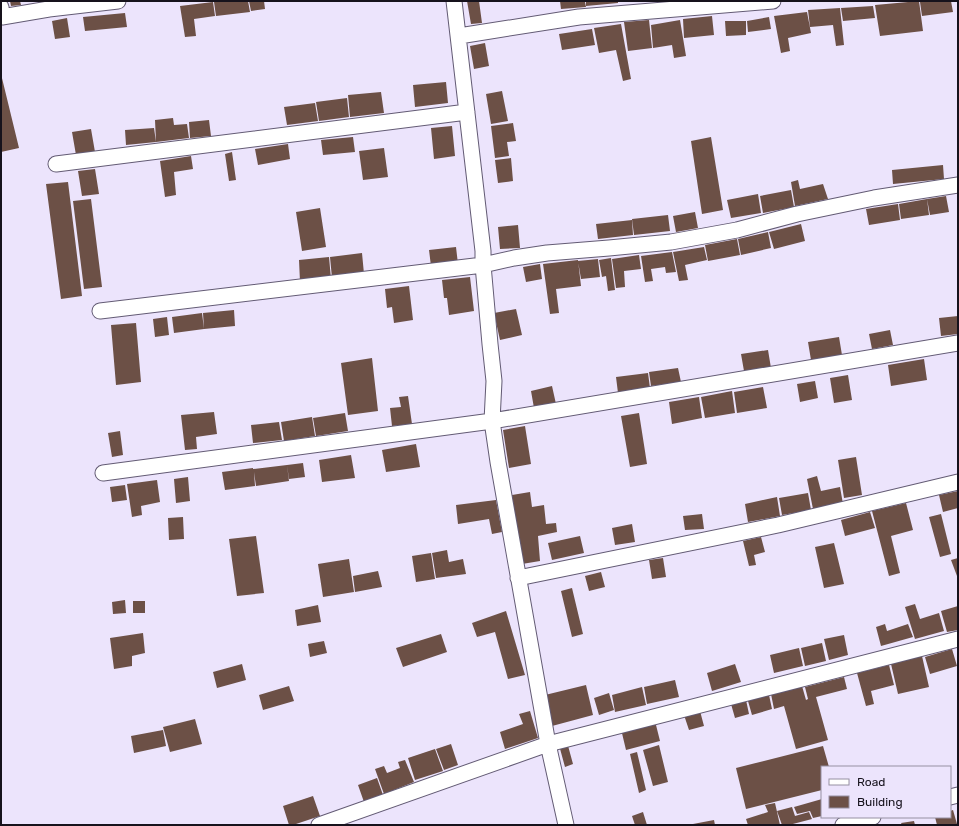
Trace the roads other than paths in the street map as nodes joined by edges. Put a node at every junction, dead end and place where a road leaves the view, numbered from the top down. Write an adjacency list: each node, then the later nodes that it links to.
1 (118, 1): 4 (street)
2 (454, 1): 5 (street)
3 (773, 1): 5 (street)
4 (1, 8)
5 (459, 36): 6 (street)
6 (467, 112): 7 (street); 9 (street)
7 (56, 164)
8 (958, 185): 9 (street)
9 (483, 258): 10 (street); 12 (street)
10 (100, 311)
11 (958, 343): 12 (street)
12 (492, 421): 13 (street); 15 (street)
13 (103, 473)
14 (958, 482): 15 (street)
15 (518, 578): 17 (street)
16 (958, 639): 17 (street)
17 (548, 744): 19 (street); 20 (street)
18 (869, 818): 21 (street)
19 (319, 825)
20 (566, 825)
21 (843, 825)

